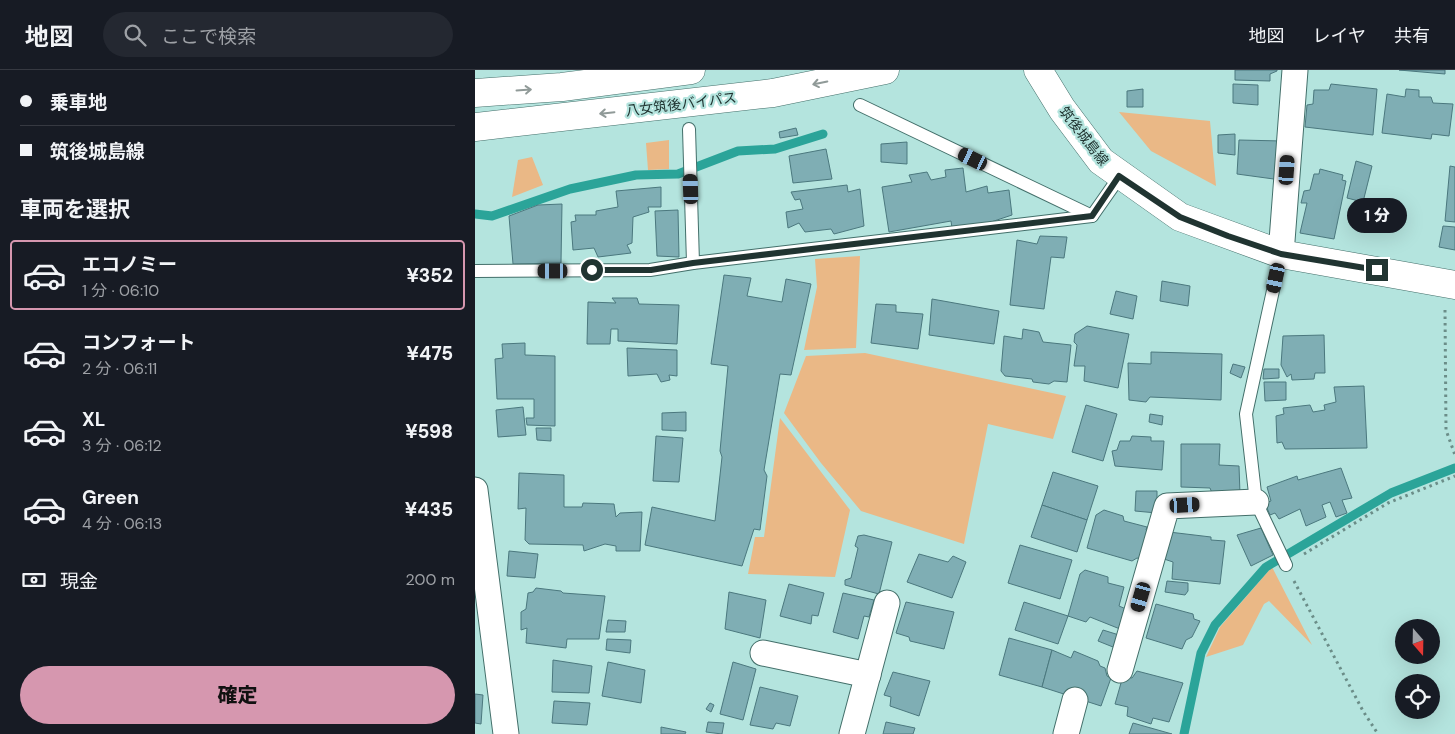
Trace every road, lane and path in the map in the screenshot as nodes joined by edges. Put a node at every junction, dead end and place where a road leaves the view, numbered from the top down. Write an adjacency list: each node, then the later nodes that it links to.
1 (691, 70): 5 (main road)
2 (885, 70): 8 (main road, 八女筑後バイパス, one-way to 8)
3 (1038, 70): 10 (main road, 筑後城島線)
4 (1295, 70): 12 (street)
5 (629, 74): 6 (main road, one-way to 5)
6 (475, 93)
7 (860, 105): 11 (lane)
8 (475, 127)
9 (689, 129): 13 (lane)
10 (1119, 176): 11 (lane); 12 (main road, 筑後城島線)
11 (1092, 216): 13 (lane)
12 (1281, 254): 15 (main road, 筑後城島線); 19 (lane)
13 (693, 263): 14 (lane)
14 (475, 271)
15 (1453, 285): 16 (path)
16 (1455, 455)
17 (1455, 476): 20 (path)
18 (475, 490): 26 (street)
19 (1256, 502): 20 (lane); 23 (street)
20 (1286, 565): 29 (path)
21 (887, 603): 24 (street)
22 (763, 653): 24 (street)
23 (1120, 670)
24 (868, 675): 27 (street)
25 (1075, 700): 28 (street)
26 (506, 734)
27 (852, 734)
28 (1066, 734)
29 (1378, 734)

